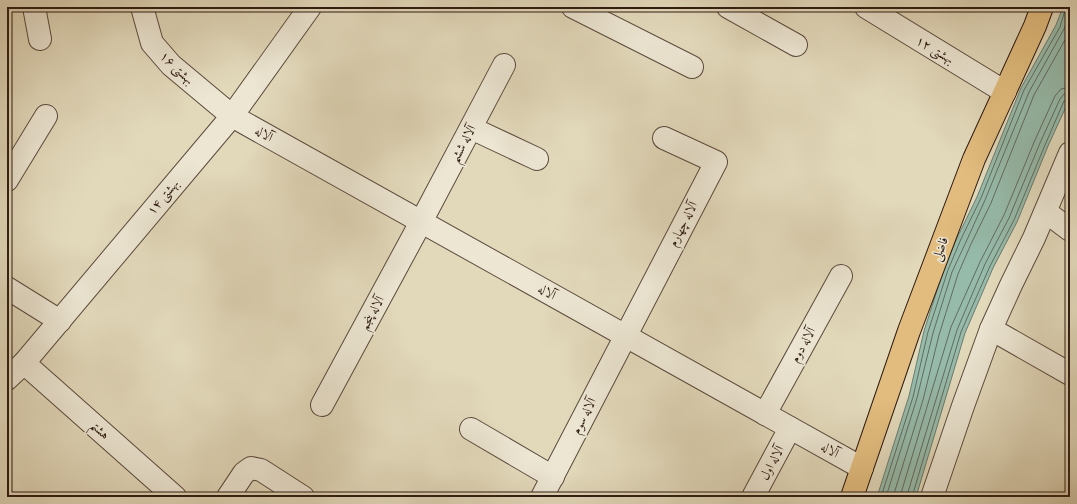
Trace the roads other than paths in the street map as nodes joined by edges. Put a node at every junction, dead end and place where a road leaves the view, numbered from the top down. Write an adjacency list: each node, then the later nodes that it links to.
1 (34, 7): 8 (street)
2 (142, 7): 14 (street, بهشتی ۱۶)
3 (310, 7): 14 (street, بهشتی ۱۴)
4 (573, 7): 11 (street)
5 (728, 7): 9 (street)
6 (866, 7): 12 (street, بهشتی ۱۲)
7 (1042, 7): 12 (main road, فاضلی)
8 (40, 39)
9 (796, 45)
10 (504, 66): 15 (street, آلاله ششم)
11 (692, 67)
12 (1005, 92): 35 (main road, فاضلی)
13 (46, 116): 19 (street)
14 (232, 116): 21 (street, آلاله); 25 (street, بهشتی ۱۴)
15 (471, 128): 18 (street); 21 (street, آلاله ششم)
16 (664, 138): 27 (street, آلاله چهارم)
17 (1070, 152): 20 (street)
18 (537, 159)
19 (7, 180)
20 (1046, 212): 22 (street); 26 (street)
21 (421, 222): 27 (street, آلاله); 31 (street, آلاله پنجم)
22 (1070, 230)
23 (841, 276): 32 (street, آلاله دوم)
24 (7, 288): 25 (street)
25 (60, 321): 28 (street, بهشتی ۱۴)
26 (991, 329): 29 (street); 43 (street)
27 (625, 336): 32 (street, آلاله); 36 (street, آلاله سوم)
28 (24, 363): 30 (street, بهشتی ۱۴); 37 (street, هشتم)
29 (1070, 374)
30 (7, 379)
31 (322, 405)
32 (765, 414): 33 (street, آلاله)
33 (790, 428): 35 (street, آلاله); 41 (street, آلاله اول)
34 (471, 429): 36 (street)
35 (862, 468): 42 (main road, فاضلی)
36 (553, 477): 40 (street, آلاله سوم)
37 (175, 497)
38 (228, 497): 39 (street)
39 (303, 497)
40 (542, 497)
41 (753, 497)
42 (852, 497)
43 (932, 497)

